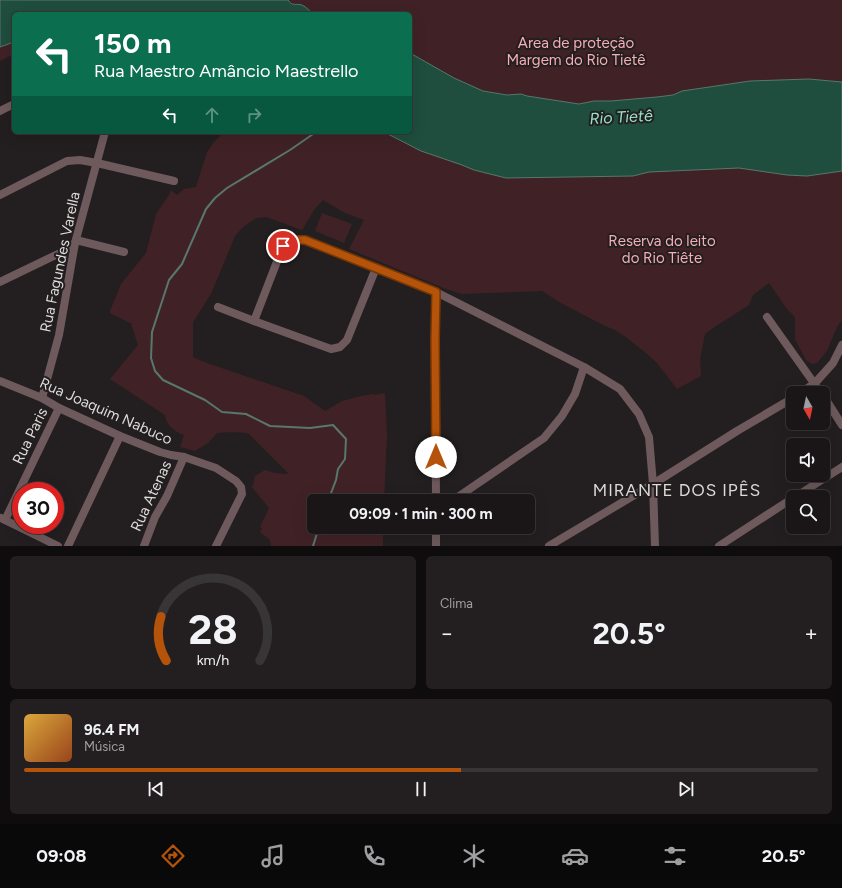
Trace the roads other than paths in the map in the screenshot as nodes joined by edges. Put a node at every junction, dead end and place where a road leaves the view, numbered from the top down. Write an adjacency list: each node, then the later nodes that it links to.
1 (12, 105): 2 (street)
2 (0, 111)
3 (104, 134): 4 (street, Rua Fagundes Varella)
4 (96, 163): 5 (street); 6 (street); 7 (street, Rua Fagundes Varella)
5 (174, 181)
6 (0, 195)
7 (76, 242): 8 (street); 10 (street); 21 (street, Rua Fagundes Varella)
8 (124, 252)
9 (376, 268): 11 (street); 14 (street); 14 (street)
10 (0, 282)
11 (436, 292): 16 (street); 31 (street)
12 (218, 307): 14 (street)
13 (766, 317): 18 (street)
14 (254, 321)
15 (842, 345): 18 (street)
16 (584, 367): 29 (street); 32 (street)
17 (0, 381): 21 (street, Rua Joaquim Nabuco)
18 (815, 383): 19 (street); 20 (street)
19 (810, 386)
20 (817, 386)
21 (42, 398): 24 (street, Rua Joaquim Nabuco)
22 (786, 402): 29 (street)
23 (830, 406): 25 (street)
24 (59, 408): 26 (street, Rua Joaquim Nabuco); 34 (street, Rua Paris)
25 (842, 425)
26 (120, 436): 27 (street, Rua Joaquim Nabuco); 37 (street)
27 (184, 457): 38 (street, Rua Atenas); 39 (street, Rua Joaquim Nabuco)
28 (842, 467): 30 (street)
29 (653, 484): 41 (street); 42 (street)
30 (806, 490)
31 (436, 494)
32 (462, 494)
33 (786, 503): 43 (street)
34 (2, 518): 36 (street)
35 (436, 534): 40 (street)
36 (58, 546)
37 (68, 546)
38 (144, 546)
39 (216, 546)
40 (436, 546)
41 (549, 546)
42 (655, 546)
43 (719, 546)

